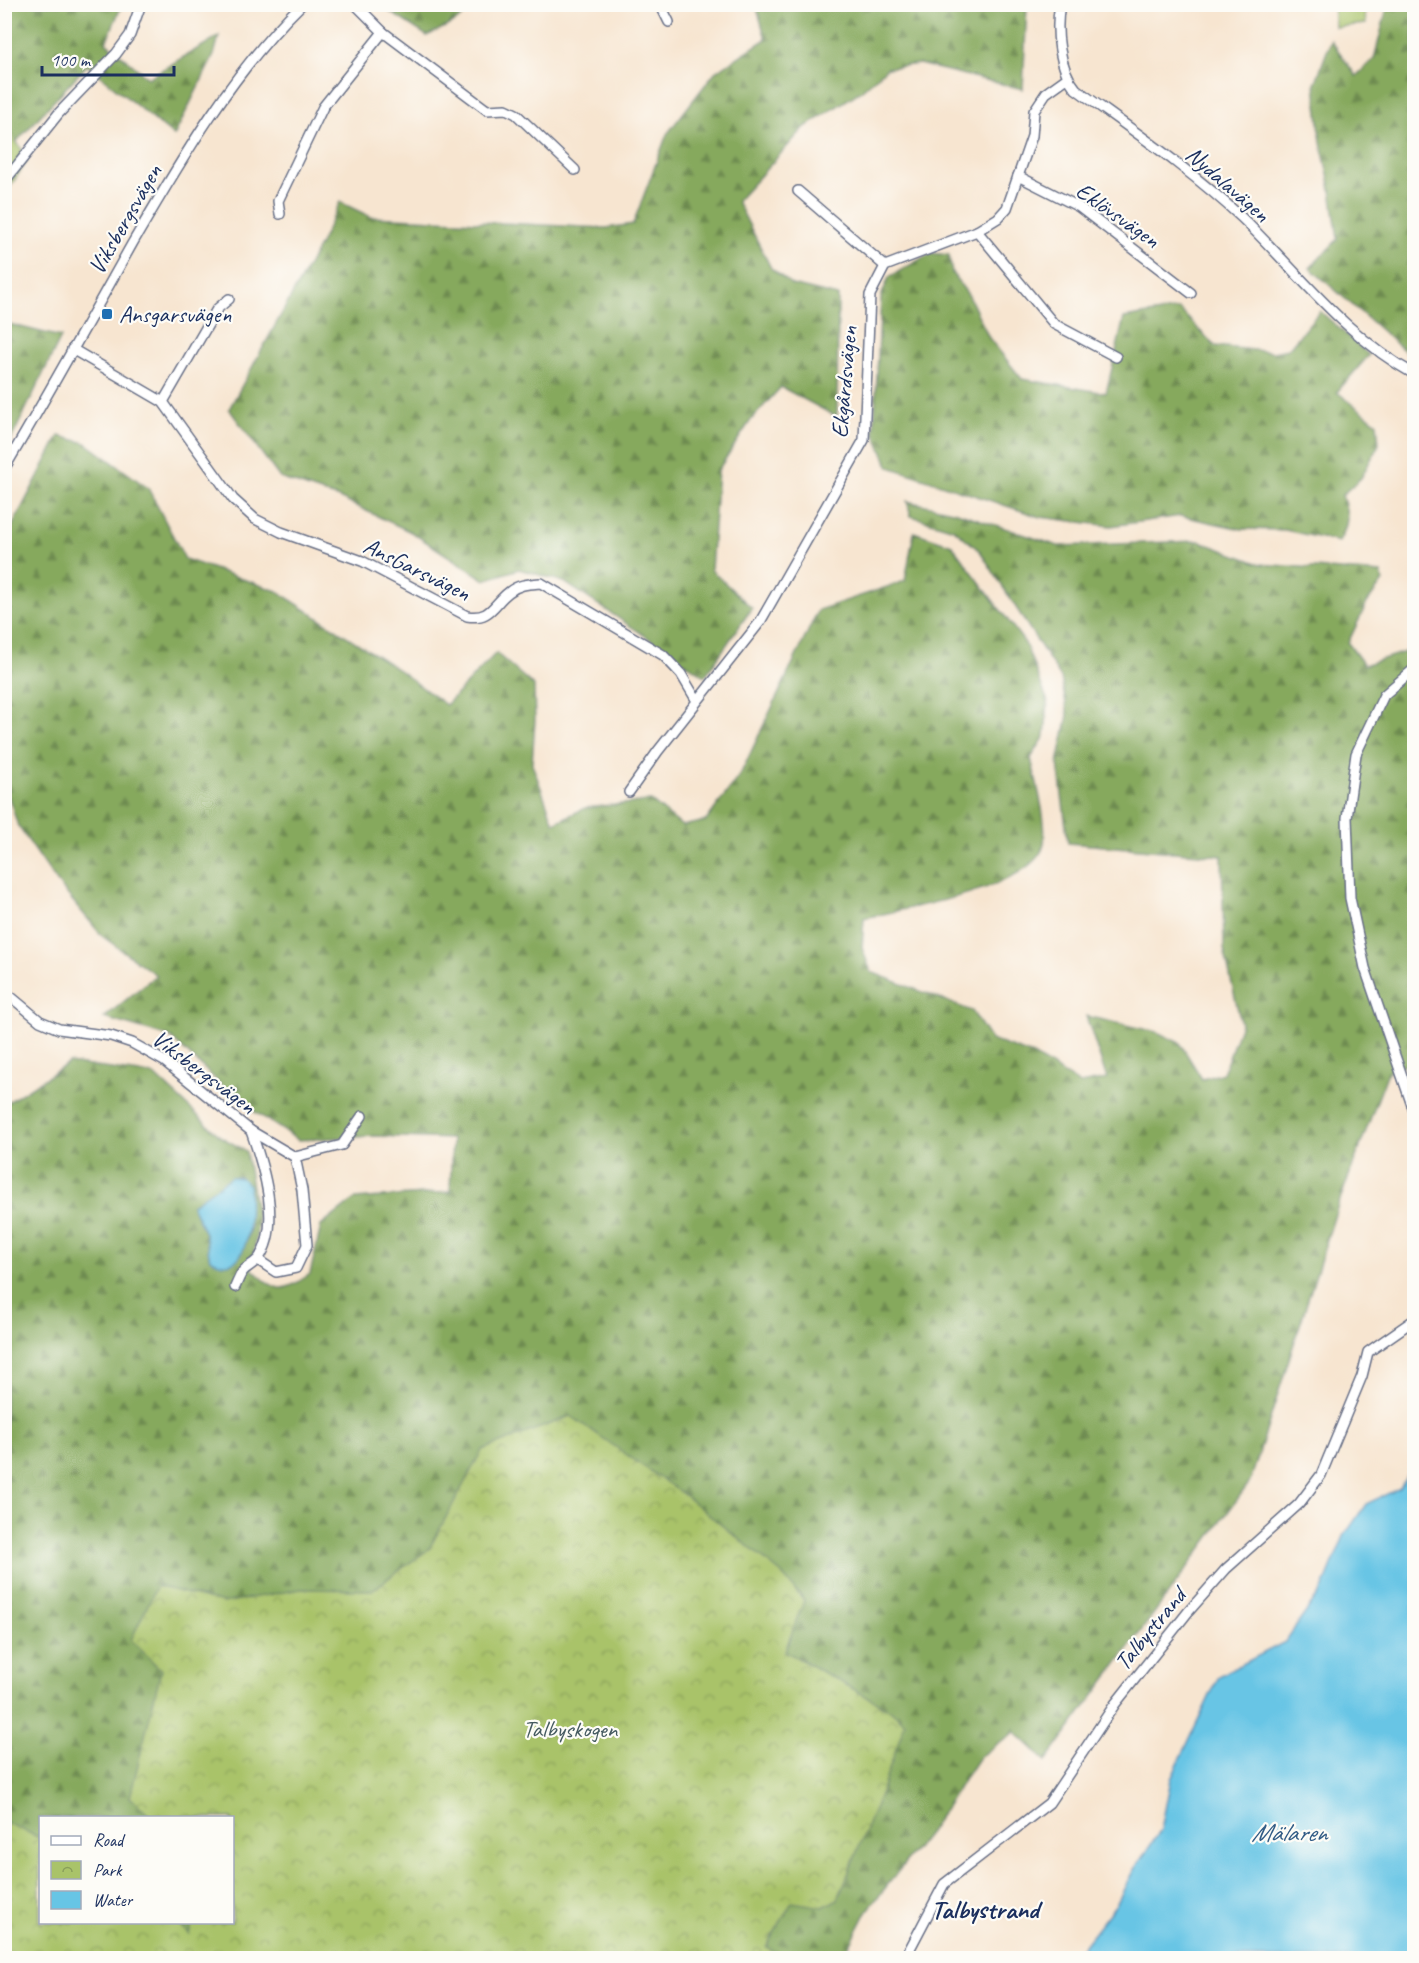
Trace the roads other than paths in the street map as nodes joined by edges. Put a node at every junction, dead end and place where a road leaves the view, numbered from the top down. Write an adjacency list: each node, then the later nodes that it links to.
1 (141, 4): 11 (street)
2 (302, 4): 18 (street, Viksbergsvägen)
3 (355, 4): 7 (street)
4 (660, 4): 6 (street)
5 (1060, 4): 8 (street)
6 (669, 22)
7 (383, 32): 9 (street); 13 (street)
8 (1067, 78): 10 (street); 20 (street, Nydalavägen)
9 (575, 170)
10 (1018, 176): 14 (street); 16 (street, Eklövsvägen)
11 (4, 182)
12 (798, 191): 15 (street)
13 (280, 214)
14 (977, 231): 15 (street); 19 (street)
15 (885, 266): 24 (street, Ekgårdsvägen)
16 (1191, 292)
17 (229, 299): 21 (street)
18 (72, 349): 21 (street, AnsGarsvägen); 22 (street, Viksbergsvägen)
19 (1116, 357)
20 (1414, 374)
21 (164, 402): 24 (street, AnsGarsvägen)
22 (4, 470)
23 (1414, 669): 27 (street)
24 (698, 701): 25 (street, Ekgårdsvägen)
25 (629, 792)
26 (4, 991): 29 (street, Viksbergsvägen)
27 (1414, 1111)
28 (362, 1116): 30 (street)
29 (251, 1131): 30 (street, Viksbergsvägen); 31 (street, Viksbergsvägen)
30 (295, 1157): 31 (street)
31 (258, 1260): 32 (street, Viksbergsvägen)
32 (235, 1287)
33 (1414, 1320): 34 (street, Talbystrand)
34 (905, 1959)

